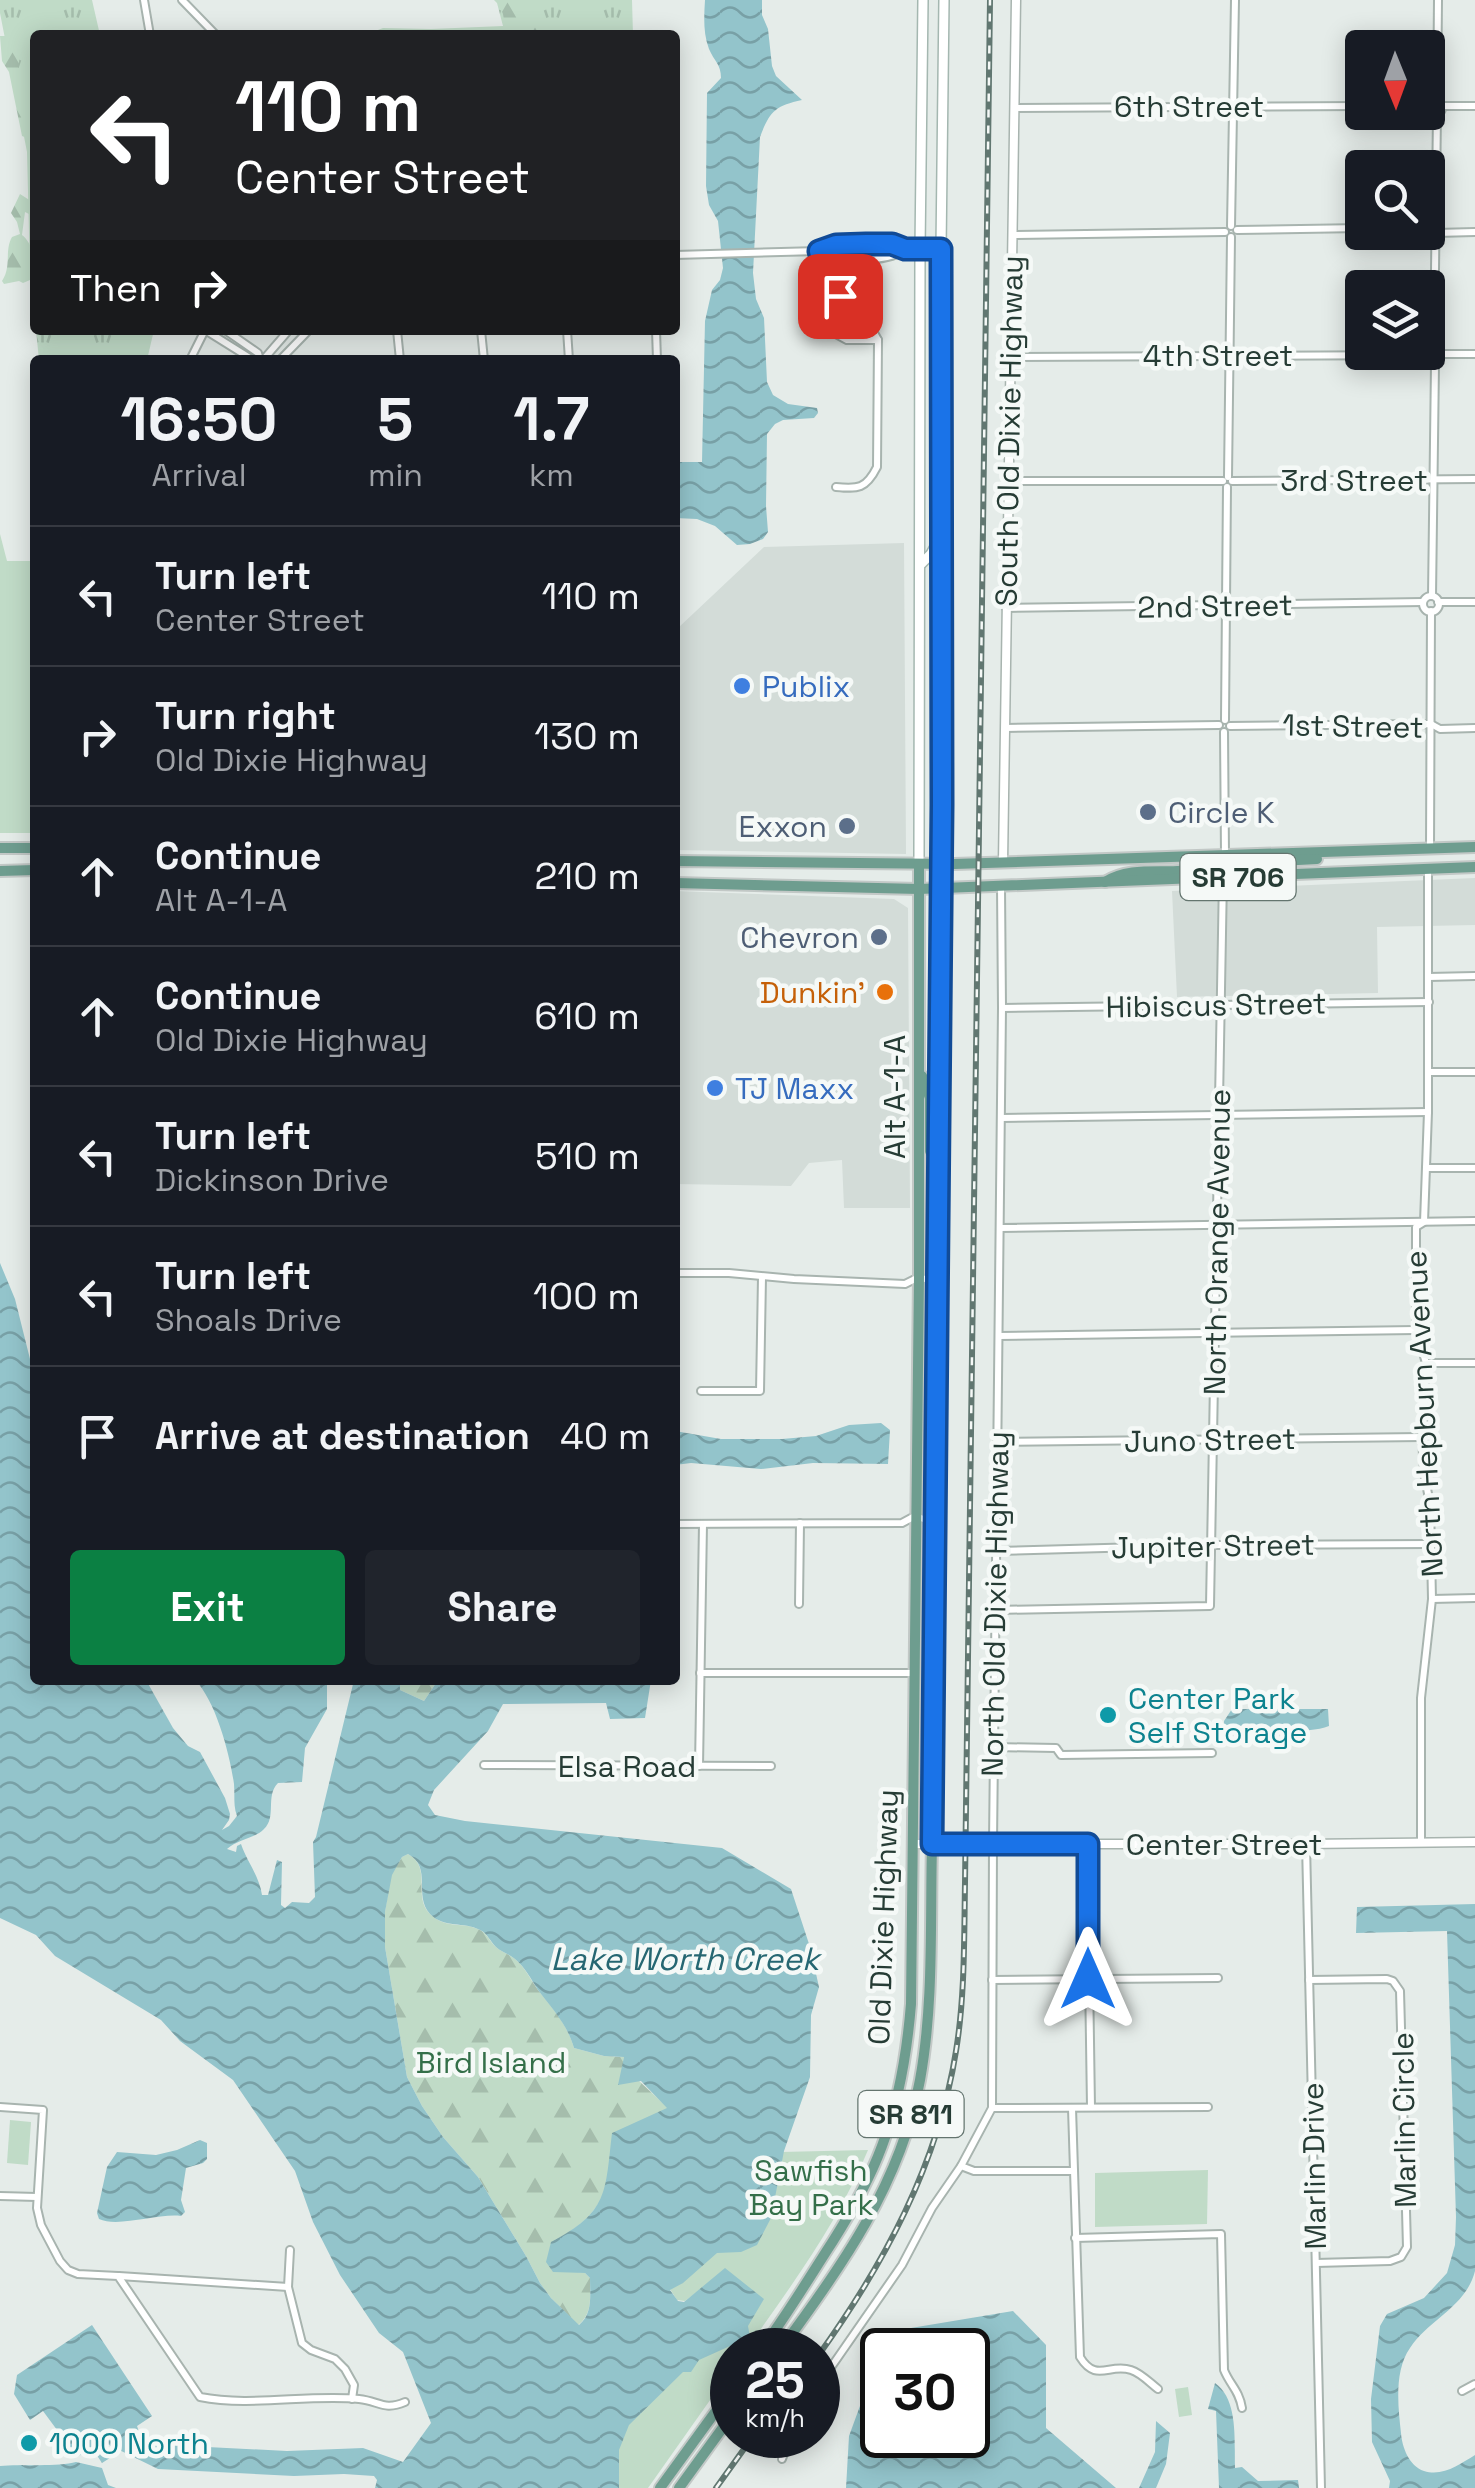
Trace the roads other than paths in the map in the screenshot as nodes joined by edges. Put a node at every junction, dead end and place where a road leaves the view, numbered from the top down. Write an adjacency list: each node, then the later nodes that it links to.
1 (144, 0): 8 (street)
2 (182, 0): 9 (street)
3 (923, 0): 23 (main road, SR 811)
4 (944, 0): 24 (main road, SR 811)
5 (1016, 0): 15 (street, South Old Dixie Highway)
6 (1236, 0): 11 (street)
7 (1438, 0): 10 (street)
8 (149, 30)
9 (211, 30)
10 (1437, 30)
11 (1233, 105): 13 (street, 6th Street); 15 (street, 6th Street); 18 (street)
12 (1445, 105): 14 (street)
13 (1345, 106)
14 (1475, 106)
15 (1014, 108): 20 (street, South Old Dixie Highway)
16 (1345, 228): 18 (street)
17 (1445, 230): 19 (street)
18 (1231, 231): 20 (street); 41 (street)
19 (1475, 232)
20 (1013, 234): 42 (street, South Old Dixie Highway)
21 (866, 244): 22 (street); 25 (street); 27 (street)
22 (905, 249): 23 (street); 27 (street)
23 (920, 249): 24 (street); 50 (main road, SR 811)
24 (941, 249): 49 (main road, SR 811)
25 (819, 251): 26 (street); 27 (street); 33 (street)
26 (680, 255)
27 (865, 258)
28 (836, 334): 33 (street)
29 (214, 335): 37 (street)
30 (232, 335): 38 (street)
31 (284, 335): 39 (street)
32 (305, 335): 40 (street)
33 (878, 340): 48 (street)
34 (1345, 353): 41 (street, 4th Street)
35 (1445, 354): 36 (street)
36 (1475, 354)
37 (250, 355)
38 (258, 355)
39 (264, 355)
40 (285, 355)
41 (1230, 355): 42 (street, 4th Street); 47 (street)
42 (1010, 358): 46 (street, South Old Dixie Highway)
43 (1435, 370): 45 (street)
44 (1475, 478): 45 (street, 3rd Street)
45 (1434, 479): 47 (street, 3rd Street); 51 (street)
46 (1010, 481): 47 (street, 3rd Street); 55 (street, South Old Dixie Highway)
47 (1228, 482): 54 (street)
48 (836, 486)
49 (942, 533): 50 (main road); 71 (main road, SR 811)
50 (920, 565): 70 (main road, Alt A-1-A / SR 811)
51 (1435, 599): 52 (street); 53 (street); 56 (street)
52 (1423, 602): 54 (street, 2nd Street); 56 (street)
53 (1475, 602)
54 (1226, 606): 55 (street, 2nd Street); 58 (street)
55 (1006, 608): 59 (street, South Old Dixie Highway)
56 (1431, 611): 57 (street)
57 (1431, 724): 58 (street, 1st Street); 60 (street, 1st Street); 64 (street)
58 (1225, 726): 59 (street, 1st Street); 66 (street)
59 (1004, 728): 69 (street, South Old Dixie Highway)
60 (1475, 728)
61 (1475, 846): 64 (main road, SR 706)
62 (0, 848): 63 (main road)
63 (30, 848)
64 (1430, 848): 65 (main road, SR 706)
65 (1372, 850): 66 (main road, SR 706); 76 (main road)
66 (1225, 856): 69 (main road, SR 706); 77 (main road)
67 (680, 861): 68 (main road, SR 706)
68 (694, 862): 70 (main road, SR 706); 79 (main road)
69 (1003, 863): 71 (main road, SR 706)
70 (919, 864): 71 (main road, SR 706); 82 (main road, Alt A-1-A / SR 811)
71 (941, 864): 81 (main road, Alt A-1-A / SR 811)
72 (1475, 867): 73 (main road, SR 706)
73 (1428, 869): 76 (main road, SR 706); 83 (street, North Hepburn Avenue)
74 (30, 870): 75 (main road)
75 (0, 871)
76 (1222, 877): 77 (main road, SR 706); 86 (street, North Orange Avenue)
77 (1104, 882): 80 (main road, SR 706)
78 (680, 884): 79 (main road, SR 706)
79 (693, 884): 82 (main road, SR 706)
80 (1001, 887): 81 (main road, SR 706); 87 (street, North Old Dixie Highway)
81 (940, 888): 82 (main road, SR 706); 94 (main road, Alt A-1-A / SR 811)
82 (918, 889): 88 (main road, Alt A-1-A / SR 811)
83 (1428, 976): 84 (street); 85 (street, North Hepburn Avenue)
84 (1475, 976)
85 (1429, 1002): 86 (street, Hibiscus Street); 89 (street, North Hepburn Avenue)
86 (1221, 1005): 87 (street, Hibiscus Street); 92 (street, North Orange Avenue)
87 (1002, 1008): 93 (street, North Old Dixie Highway)
88 (919, 1070): 94 (main road); 103 (main road, Alt A-1-A / SR 811)
89 (1428, 1072): 90 (street); 91 (street, North Hepburn Avenue)
90 (1475, 1072)
91 (1428, 1112): 92 (street); 95 (street, North Hepburn Avenue)
92 (1219, 1115): 93 (street); 99 (street, North Orange Avenue)
93 (1001, 1118): 100 (street, North Old Dixie Highway)
94 (939, 1168): 104 (main road, Alt A-1-A / SR 811)
95 (1426, 1168): 96 (street); 97 (street, North Hepburn Avenue)
96 (1475, 1168)
97 (1424, 1222): 98 (street); 99 (street); 105 (street, North Hepburn Avenue)
98 (1475, 1222)
99 (1217, 1225): 100 (street); 106 (street, North Orange Avenue)
100 (1000, 1228): 107 (street, North Old Dixie Highway)
101 (680, 1273): 102 (street)
102 (762, 1277): 103 (street); 110 (street)
103 (919, 1277): 104 (street); 114 (main road, Alt A-1-A / SR 811)
104 (938, 1284): 115 (main road, Alt A-1-A / SR 811)
105 (1416, 1330): 106 (street); 109 (street, North Hepburn Avenue)
106 (1215, 1333): 107 (street); 112 (street, North Orange Avenue)
107 (998, 1336): 113 (street, North Old Dixie Highway)
108 (1475, 1362): 109 (street)
109 (1426, 1363): 111 (street, North Hepburn Avenue)
110 (700, 1391)
111 (1422, 1437): 112 (street, Juno Street); 119 (street, North Hepburn Avenue)
112 (1213, 1440): 113 (street, Juno Street); 120 (street, North Orange Avenue)
113 (998, 1442): 121 (street, North Old Dixie Highway)
114 (915, 1516): 115 (street); 118 (street); 127 (main road, Alt A-1-A / SR 811)
115 (936, 1523): 122 (main road, Alt A-1-A / SR 811)
116 (680, 1524): 117 (street)
117 (703, 1524): 118 (street); 128 (street)
118 (800, 1524): 125 (street)
119 (1431, 1544): 120 (street, Jupiter Street); 123 (street, North Hepburn Avenue)
120 (1211, 1545): 121 (street, Jupiter Street); 126 (street, North Orange Avenue)
121 (996, 1550): 126 (street, North Old Dixie Highway)
122 (934, 1596): 138 (main road, Old Dixie Highway / SR 811)
123 (1432, 1598): 124 (street); 136 (street, North Hepburn Avenue)
124 (1475, 1598)
125 (800, 1604)
126 (996, 1610): 130 (street, North Old Dixie Highway)
127 (915, 1629): 129 (main road, Old Dixie Highway / SR 811)
128 (700, 1673): 129 (street); 133 (street)
129 (914, 1674): 137 (main road, Old Dixie Highway / SR 811)
130 (994, 1747): 131 (street); 139 (street, North Old Dixie Highway)
131 (1212, 1753)
132 (484, 1766): 133 (street, Elsa Road)
133 (699, 1766): 134 (street, Elsa Road)
134 (771, 1766)
135 (1475, 1842): 136 (street, Center Street)
136 (1421, 1843): 141 (street, Center Street)
137 (912, 1844): 138 (street, Center Street); 160 (main road, Old Dixie Highway / SR 811)
138 (932, 1844): 139 (street, Center Street); 161 (main road, Old Dixie Highway / SR 811)
139 (992, 1844): 140 (street, Center Street); 144 (street, North Old Dixie Highway)
140 (1088, 1844): 141 (street, Center Street); 143 (street)
141 (1306, 1844): 145 (street, Marlin Drive)
142 (1218, 1978): 143 (street)
143 (1088, 1979): 144 (street); 150 (street)
144 (992, 1980): 148 (street, North Old Dixie Highway)
145 (1309, 1980): 157 (street, Marlin Drive); 157 (street, Marlin Circle)
146 (1208, 2107): 150 (street)
147 (0, 2108): 154 (street)
148 (992, 2108): 149 (street); 151 (street, North Old Dixie Highway)
149 (1072, 2108): 150 (street); 152 (street)
150 (1090, 2108)
151 (961, 2166): 152 (street); 162 (street, North Old Dixie Highway)
152 (1074, 2170): 155 (street)
153 (0, 2196): 154 (street)
154 (37, 2196): 158 (street)
155 (1075, 2238): 164 (street); 168 (street)
156 (290, 2250): 159 (street)
157 (1316, 2262): 173 (street, Marlin Drive)
158 (118, 2276): 159 (street); 166 (street)
159 (288, 2287): 166 (street)
160 (777, 2328)
161 (796, 2328)
162 (840, 2355)
163 (1475, 2384): 165 (street)
164 (1158, 2389)
165 (1462, 2392)
166 (352, 2399): 167 (street)
167 (405, 2402)
168 (1242, 2408)
169 (710, 2419): 171 (main road)
170 (710, 2446): 172 (main road)
171 (660, 2488)
172 (679, 2488)
173 (1321, 2488)

